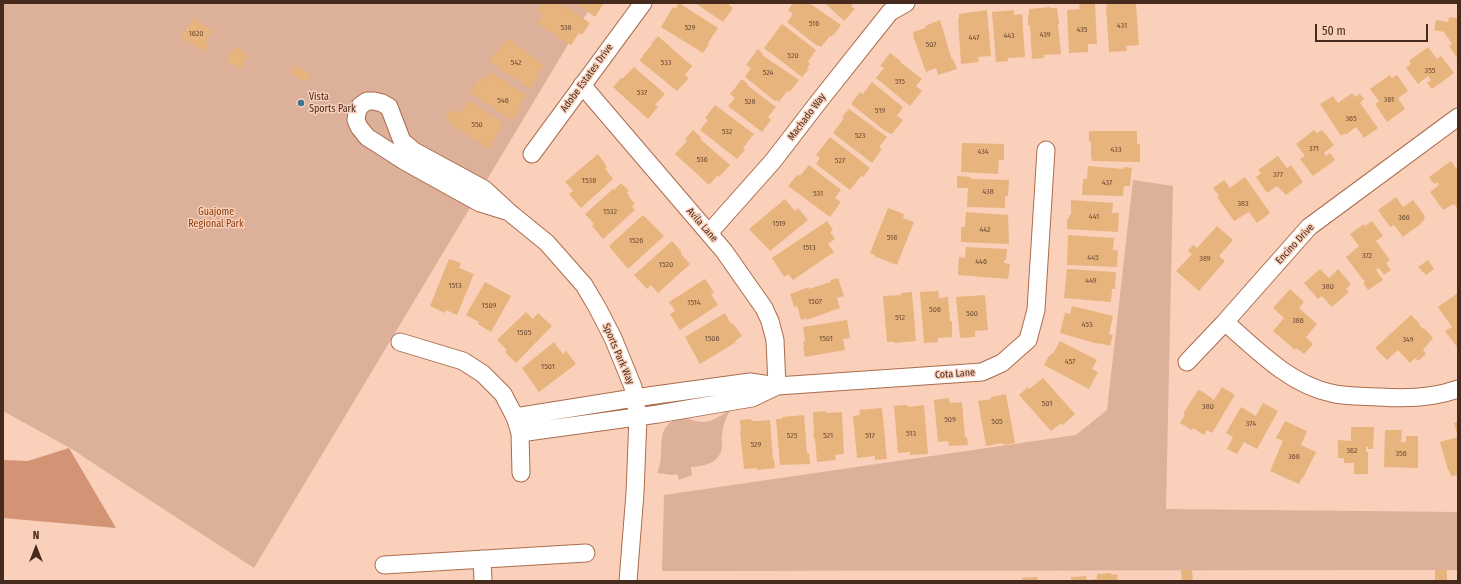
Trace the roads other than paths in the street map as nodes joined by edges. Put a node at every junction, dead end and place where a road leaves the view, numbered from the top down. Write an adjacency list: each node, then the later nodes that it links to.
1 (643, 3): 3 (street, Adobe Estates Drive)
2 (906, 3): 8 (street, Machado Way)
3 (582, 85): 6 (street, Adobe Estates Drive); 8 (street, Avila Lane)
4 (1458, 117): 9 (street, Encino Drive)
5 (1046, 150): 12 (street, Cota Lane)
6 (532, 154)
7 (509, 212): 7 (street, Sports Park Way); 14 (street, Sports Park Way)
8 (709, 233): 12 (street, Avila Lane)
9 (1226, 322): 11 (street, Encino Drive); 13 (street)
10 (400, 342): 15 (street)
11 (1187, 362)
12 (777, 386): 14 (street, Cota Lane); 16 (street, Cota Lane)
13 (1458, 389)
14 (634, 398): 15 (street, Cota Lane); 16 (street, Sports Park Way)
15 (515, 417): 17 (street)
16 (638, 417): 17 (street, Cota Lane); 23 (street, Sports Park Way)
17 (520, 433): 18 (street)
18 (521, 473)
19 (586, 553): 20 (street)
20 (482, 559): 21 (street); 22 (street)
21 (384, 565)
22 (483, 581)
23 (628, 581)

